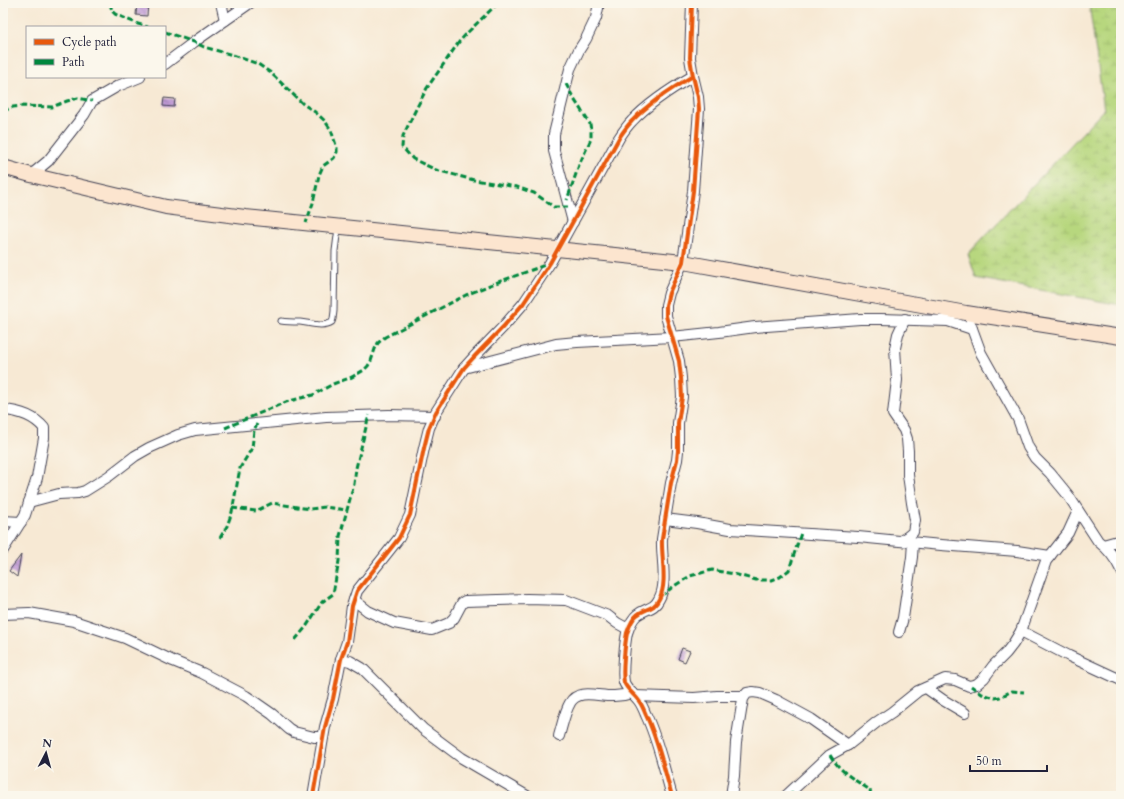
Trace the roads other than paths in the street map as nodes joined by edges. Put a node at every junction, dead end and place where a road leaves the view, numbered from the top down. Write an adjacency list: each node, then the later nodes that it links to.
1 (221, 3): 5 (street)
2 (250, 3): 5 (street)
3 (599, 3): 11 (street)
4 (692, 3): 7 (street)
5 (225, 20): 6 (street)
6 (166, 63)
7 (693, 76): 11 (street); 14 (street)
8 (138, 78): 10 (street)
9 (3, 167): 10 (main road)
10 (31, 175): 12 (main road)
11 (573, 222): 13 (street)
12 (338, 227): 13 (main road); 17 (lane)
13 (557, 249): 14 (main road); 21 (street)
14 (683, 262): 15 (main road); 19 (street)
15 (966, 313): 18 (street); 20 (main road)
16 (905, 319): 18 (street); 19 (street); 30 (street)
17 (280, 321)
18 (972, 329): 25 (street)
19 (672, 337): 21 (street); 26 (street)
20 (1121, 337)
21 (464, 368): 23 (street)
22 (3, 410): 24 (street)
23 (435, 416): 24 (street); 36 (street)
24 (29, 502): 28 (street)
25 (1078, 511): 32 (street); 34 (street)
26 (665, 519): 30 (street); 38 (street)
27 (3, 521): 28 (street)
28 (21, 522): 33 (street)
29 (1121, 540): 32 (street)
30 (901, 541): 31 (street)
31 (913, 542): 34 (street); 40 (street)
32 (1103, 545): 35 (street)
33 (3, 550)
34 (1050, 556): 39 (street)
35 (1121, 570)
36 (354, 600): 38 (street); 41 (street)
37 (3, 614): 48 (street)
38 (628, 629): 44 (street)
39 (1021, 630): 42 (street); 43 (street)
40 (899, 632)
41 (341, 659): 48 (street); 51 (street)
42 (1121, 680)
43 (926, 688): 46 (street); 49 (street)
44 (633, 694): 45 (street); 47 (street); 52 (street)
45 (744, 696): 49 (street); 53 (street)
46 (965, 713)
47 (559, 736)
48 (323, 737): 50 (street)
49 (848, 745): 54 (street)
50 (313, 796)
51 (527, 796)
52 (672, 796)
53 (731, 796)
54 (786, 796)

